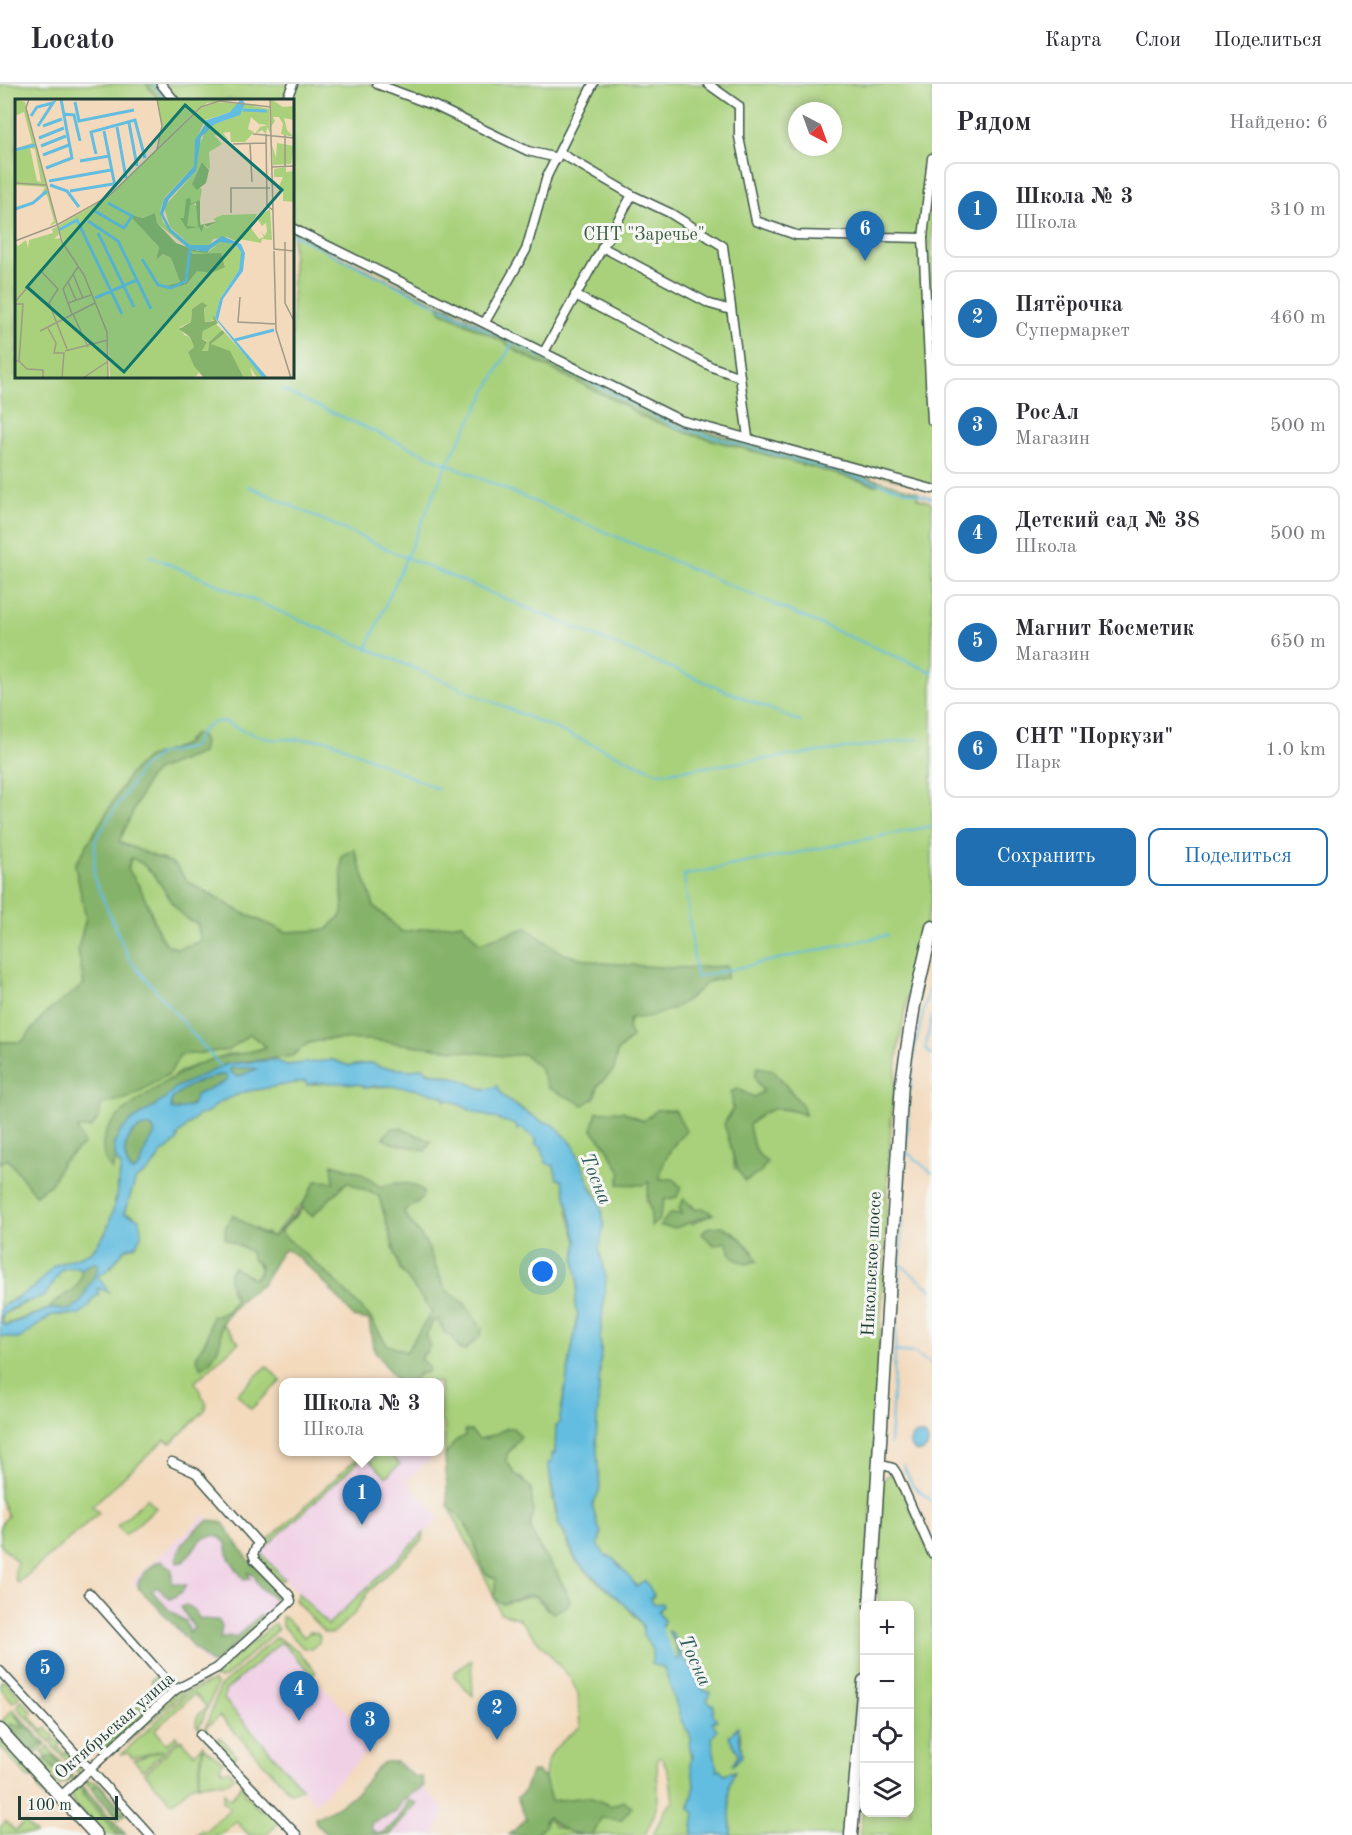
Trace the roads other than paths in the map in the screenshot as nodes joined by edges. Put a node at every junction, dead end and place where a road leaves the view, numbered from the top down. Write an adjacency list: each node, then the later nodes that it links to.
1 (161, 84): 6 (street)
2 (293, 84): 7 (street)
3 (377, 84): 8 (street)
4 (593, 84): 8 (street)
5 (708, 84): 12 (street)
6 (173, 99)
7 (286, 99)
8 (558, 155): 10 (street); 16 (street)
9 (932, 158): 12 (street)
10 (632, 195): 13 (street); 15 (street)
11 (294, 229): 16 (street)
12 (923, 238): 19 (street)
13 (602, 247): 14 (street); 15 (street)
14 (575, 295): 17 (street); 18 (street)
15 (731, 310): 18 (street)
16 (485, 322): 17 (street)
17 (544, 352): 20 (street)
18 (740, 377): 20 (street)
19 (932, 421)
20 (748, 438): 21 (street)
21 (932, 489)
22 (932, 927): 24 (main road, Никольское шоссе)
23 (172, 1462): 29 (street, Октябрьская улица)
24 (879, 1464): 25 (street); 27 (main road, Никольское шоссе)
25 (932, 1553)
26 (89, 1593): 29 (street)
27 (870, 1601)
28 (0, 1671): 33 (street)
29 (175, 1690): 33 (street, Октябрьская улица)
30 (862, 1709): 38 (main road)
31 (0, 1730): 34 (main road)
32 (200, 1735): 37 (street)
33 (90, 1769): 34 (street, Октябрьская улица); 36 (street)
34 (60, 1796): 35 (main road)
35 (96, 1835)
36 (150, 1835)
37 (297, 1835)
38 (852, 1835)

